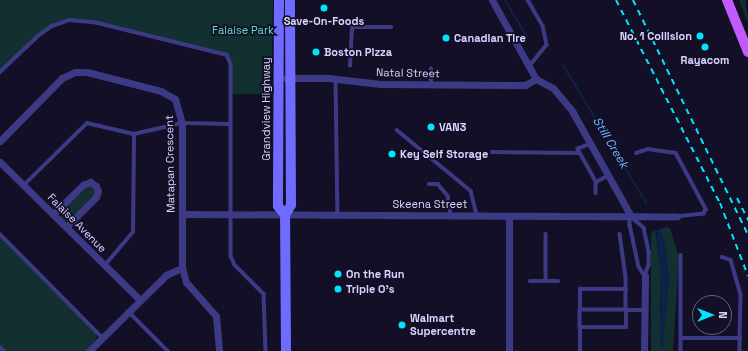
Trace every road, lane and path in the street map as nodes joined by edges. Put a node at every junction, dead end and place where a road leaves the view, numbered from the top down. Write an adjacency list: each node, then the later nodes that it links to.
1 (279, 0): 13 (main road, Grandview Highway)
2 (290, 0): 14 (main road, Grandview Highway)
3 (492, 0): 10 (street)
4 (528, 0): 10 (lane)
5 (726, 0): 7 (main road)
6 (391, 27): 9 (lane)
7 (744, 32): 8 (main road)
8 (748, 52)
9 (350, 66)
10 (530, 66): 15 (street)
11 (431, 69): 17 (lane)
12 (0, 72): 19 (lane)
13 (278, 78): 14 (street, Natal Street); 36 (main road, Grandview Highway)
14 (291, 78): 16 (street, Natal Street); 36 (main road, Grandview Highway)
15 (536, 78): 17 (street, Natal Street); 23 (street)
16 (336, 79): 17 (street, Natal Street); 37 (lane)
17 (430, 84)
18 (182, 123): 19 (lane); 21 (lane); 22 (street, Matapan Crescent); 34 (street, Matapan Crescent)
19 (230, 124): 35 (lane)
20 (397, 130): 39 (lane)
21 (134, 134): 31 (lane); 49 (lane)
22 (0, 141)
23 (592, 144): 26 (lane); 28 (street)
24 (492, 152): 26 (lane)
25 (636, 153): 42 (lane)
26 (579, 154): 29 (lane)
27 (0, 162): 31 (street, Falaise Avenue)
28 (609, 175): 29 (lane); 41 (street)
29 (596, 182): 32 (lane)
30 (429, 184): 38 (lane)
31 (24, 186): 33 (street, Falaise Avenue)
32 (596, 193)
33 (53, 214): 43 (street, Falaise Avenue); 43 (street)
34 (182, 214): 35 (street, Skeena Street); 50 (street, Matapan Crescent)
35 (230, 214): 36 (street, Skeena Street); 70 (lane)
36 (285, 215): 37 (street, Skeena Street); 71 (main road, Grandview Highway)
37 (338, 215): 38 (street, Skeena Street)
38 (450, 215): 39 (street, Skeena Street)
39 (477, 215): 40 (street, Skeena Street)
40 (509, 216): 41 (street, Skeena Street); 72 (street)
41 (631, 216): 42 (street, Skeena Street); 51 (lane); 51 (lane)
42 (677, 216)
43 (66, 227): 49 (street, Falaise Avenue)
44 (0, 234): 62 (lane)
45 (546, 234): 53 (lane)
46 (620, 234): 55 (lane)
47 (681, 255): 63 (lane)
48 (722, 257): 64 (lane)
49 (104, 266): 56 (street, Falaise Avenue)
50 (182, 268): 56 (street); 69 (street)
51 (645, 276): 59 (street)
52 (530, 281): 53 (lane)
53 (546, 281): 54 (lane)
54 (558, 281)
55 (626, 290): 57 (lane); 58 (lane)
56 (140, 300): 60 (street)
57 (580, 310): 58 (lane); 61 (lane)
58 (626, 310): 59 (lane); 61 (lane)
59 (644, 310): 74 (street)
60 (128, 311): 62 (street); 68 (lane)
61 (580, 327): 73 (lane)
62 (103, 338): 67 (street)
63 (681, 338): 64 (lane); 75 (lane)
64 (740, 338): 76 (lane)
65 (0, 347): 66 (lane)
66 (4, 351)
67 (90, 351)
68 (168, 351)
69 (219, 351)
70 (266, 351)
71 (286, 351)
72 (509, 351)
73 (580, 351)
74 (644, 351)
75 (681, 351)
76 (740, 351)

